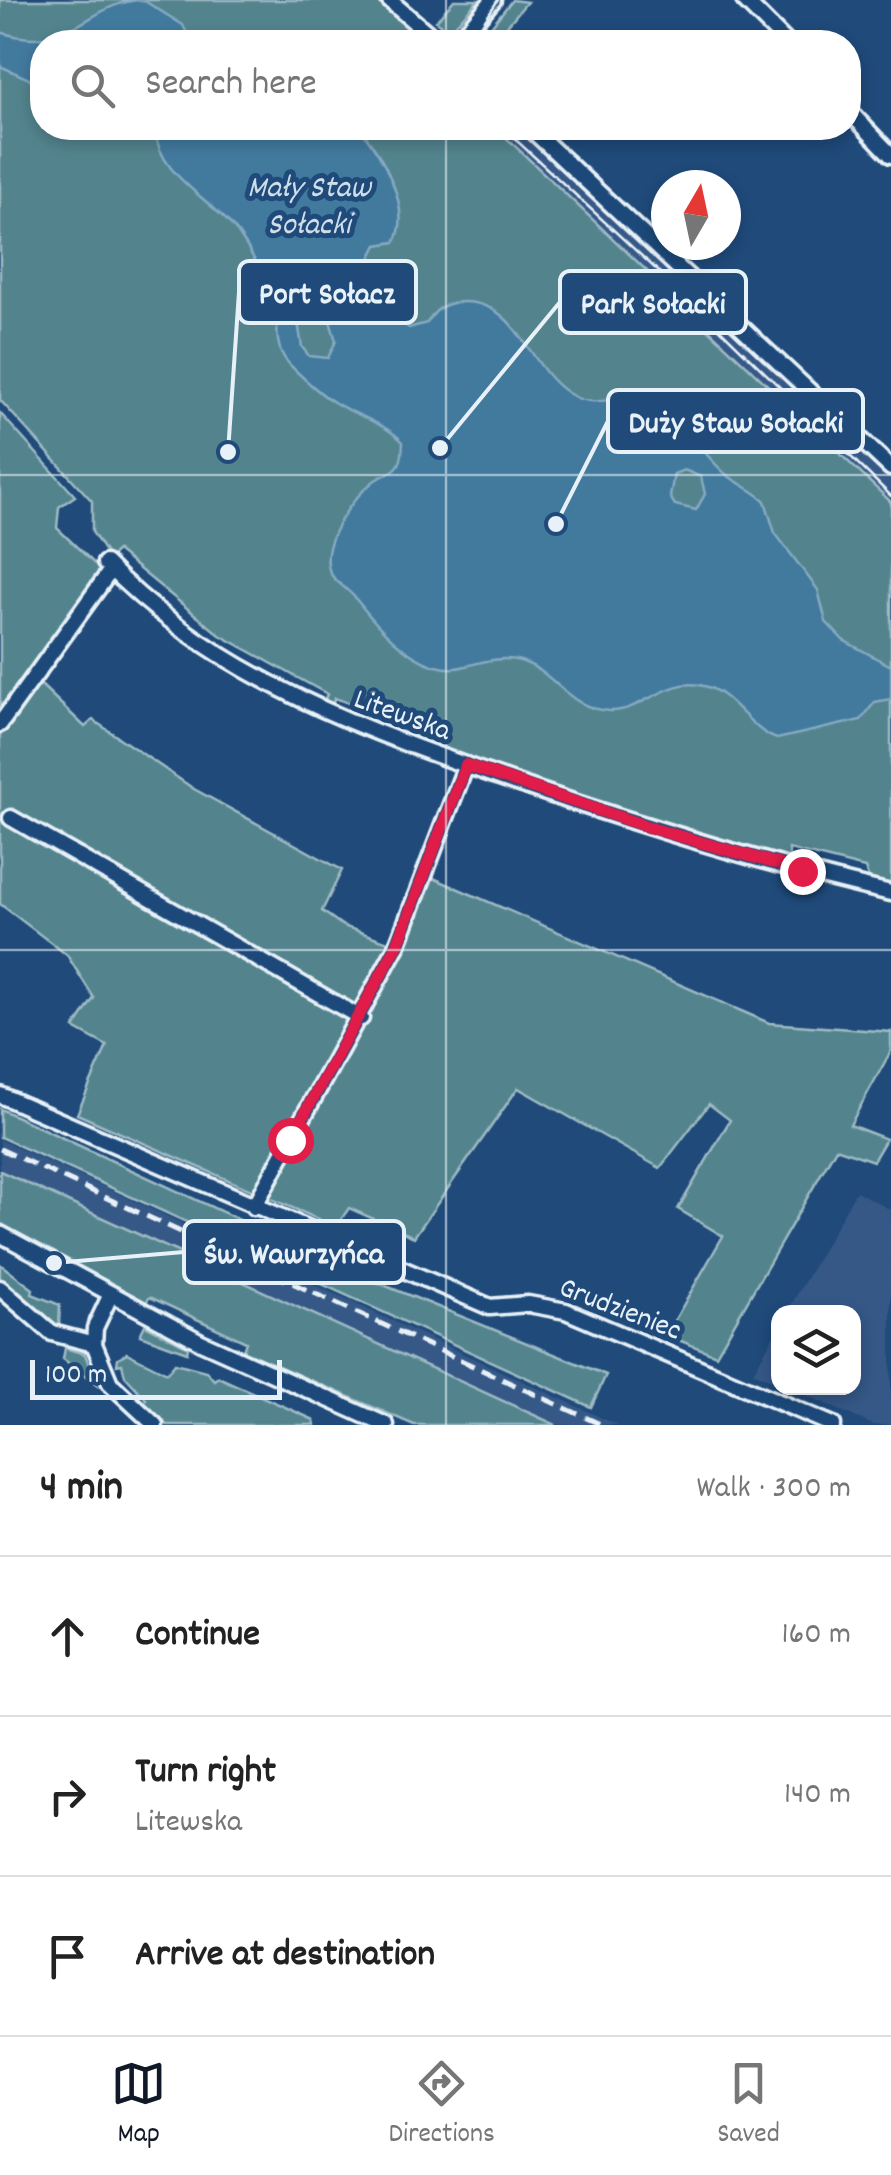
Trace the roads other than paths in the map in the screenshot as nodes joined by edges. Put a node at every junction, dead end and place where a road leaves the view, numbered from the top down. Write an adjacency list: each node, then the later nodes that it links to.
1 (390, 0): 4 (street)
2 (493, 0): 5 (street)
3 (744, 0): 6 (street)
4 (424, 30)
5 (468, 30)
6 (774, 30)
7 (861, 124): 9 (street)
8 (543, 140): 10 (street)
9 (891, 155)
10 (888, 458)
11 (0, 724): 12 (street, Litewska)
12 (466, 765): 14 (street, Litewska); 15 (street)
13 (10, 818): 15 (street)
14 (891, 892)
15 (360, 1018): 17 (street)
16 (0, 1095): 17 (street, Grudzieniec)
17 (254, 1208): 24 (street, Grudzieniec)
18 (0, 1234): 20 (street)
19 (0, 1288): 21 (street)
20 (111, 1294): 21 (street); 23 (street)
21 (94, 1344): 22 (street)
22 (155, 1425)
23 (386, 1425)
24 (833, 1425)

